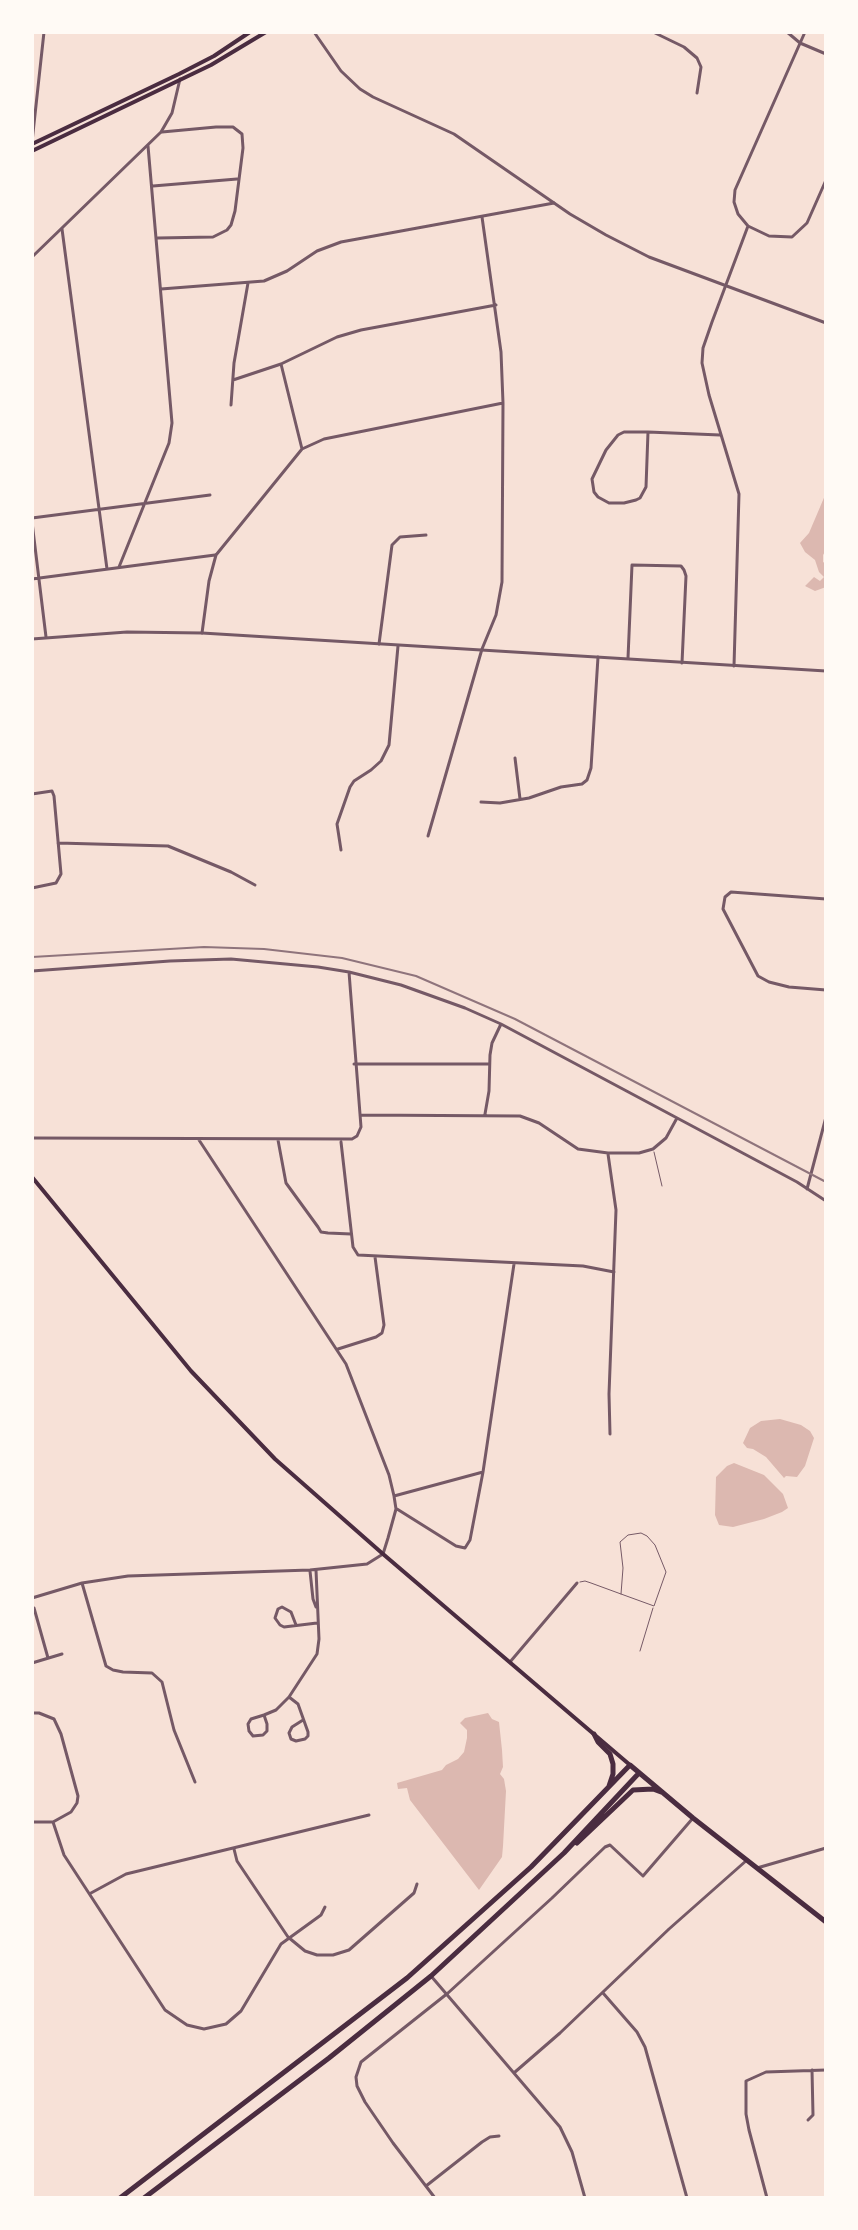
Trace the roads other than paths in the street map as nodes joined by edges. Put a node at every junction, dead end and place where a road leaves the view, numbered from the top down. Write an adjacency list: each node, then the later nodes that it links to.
1 (44, 32): 13 (street)
2 (250, 32): 10 (main road)
3 (266, 32): 10 (main road)
4 (314, 32): 19 (street)
5 (653, 32): 11 (street)
6 (787, 32): 8 (street)
7 (805, 32): 8 (street)
8 (800, 43): 9 (street); 21 (street)
9 (826, 54)
10 (180, 77): 12 (street); 13 (main road); 15 (main road)
11 (697, 93)
12 (161, 132): 14 (street); 16 (street)
13 (32, 143)
14 (148, 143): 18 (street); 22 (street)
15 (32, 151)
16 (238, 179): 18 (street); 23 (street)
17 (826, 180): 21 (street)
18 (153, 186): 23 (street)
19 (554, 203): 20 (street); 26 (street)
20 (482, 217): 25 (street); 28 (street)
21 (748, 226): 26 (street)
22 (62, 229): 24 (street); 40 (street)
23 (158, 238): 27 (street)
24 (32, 257)
25 (248, 283): 27 (street); 32 (street)
26 (725, 283): 30 (street); 36 (street)
27 (161, 289): 39 (street)
28 (496, 305): 31 (street); 33 (street)
29 (826, 313): 30 (street)
30 (824, 322)
31 (281, 364): 32 (street); 37 (street)
32 (233, 380): 34 (street)
33 (503, 403): 37 (street); 53 (street)
34 (231, 405)
35 (648, 432): 35 (street); 36 (street)
36 (722, 435): 57 (street)
37 (302, 449): 43 (street)
38 (210, 495): 39 (street)
39 (146, 503): 40 (street); 44 (street)
40 (101, 508): 41 (street); 45 (street)
41 (32, 520): 46 (street)
42 (426, 535): 51 (street)
43 (216, 555): 44 (street); 48 (street)
44 (119, 567): 45 (street)
45 (107, 569): 46 (street)
46 (40, 578): 47 (street); 49 (street)
47 (32, 579)
48 (202, 633): 49 (street); 51 (street)
49 (46, 637): 50 (street)
50 (32, 639)
51 (379, 644): 52 (street)
52 (398, 645): 53 (street); 65 (street)
53 (482, 649): 54 (street); 63 (street)
54 (598, 657): 55 (street); 61 (street)
55 (628, 659): 56 (street); 56 (street)
56 (682, 663): 57 (street)
57 (734, 666): 58 (street)
58 (826, 671)
59 (515, 758): 61 (street)
60 (33, 794): 64 (street)
61 (520, 799): 62 (street)
62 (481, 802)
63 (428, 836)
64 (58, 843): 66 (street); 67 (street)
65 (341, 850)
66 (255, 885)
67 (32, 888)
68 (826, 899): 71 (street)
69 (32, 971): 70 (street)
70 (349, 972): 72 (street); 73 (street)
71 (826, 990)
72 (501, 1024): 74 (street); 78 (street)
73 (354, 1064): 74 (street); 75 (street)
74 (489, 1064): 76 (street)
75 (360, 1115): 76 (street); 82 (street)
76 (485, 1115): 84 (street)
77 (826, 1117): 87 (street)
78 (677, 1118): 83 (street); 87 (street)
79 (32, 1138): 80 (street)
80 (199, 1140): 81 (street); 93 (street)
81 (278, 1140): 82 (street); 89 (street)
82 (341, 1140): 89 (street)
83 (653, 1149): 84 (street); 86 (lane)
84 (608, 1153): 92 (street)
85 (32, 1177): 98 (main road)
86 (662, 1186)
87 (807, 1189): 88 (street)
88 (826, 1201)
89 (351, 1234): 90 (street)
90 (375, 1256): 91 (street); 93 (street)
91 (514, 1264): 92 (street); 95 (street)
92 (614, 1272): 94 (street)
93 (338, 1349): 96 (street)
94 (610, 1434)
95 (483, 1472): 96 (street); 97 (street)
96 (394, 1496): 97 (street)
97 (396, 1509): 98 (street)
98 (383, 1554): 100 (street); 113 (main road)
99 (310, 1570): 100 (street); 101 (street); 107 (street)
100 (316, 1570): 107 (street)
101 (82, 1583): 104 (street); 122 (street)
102 (577, 1583): 103 (lane); 113 (street)
103 (621, 1594): 105 (lane); 105 (lane)
104 (32, 1598)
105 (654, 1606): 110 (lane)
106 (34, 1608): 112 (street)
107 (317, 1610): 108 (street)
108 (317, 1623): 109 (street); 115 (street)
109 (296, 1625): 109 (street)
110 (640, 1651)
111 (62, 1654): 112 (street)
112 (48, 1658): 114 (street)
113 (510, 1662): 119 (main road)
114 (32, 1663)
115 (289, 1697): 117 (street); 118 (street)
116 (32, 1713): 128 (street)
117 (264, 1715): 117 (street)
118 (303, 1720): 118 (street)
119 (594, 1734): 120 (main road); 123 (highway)
120 (630, 1765): 121 (highway); 123 (highway)
121 (639, 1773): 124 (highway); 131 (highway)
122 (195, 1782)
123 (608, 1789): 148 (highway)
124 (663, 1792): 126 (highway); 131 (highway)
125 (369, 1815): 129 (street)
126 (693, 1818): 132 (highway); 140 (street)
127 (32, 1822): 128 (street)
128 (53, 1822): 135 (street)
129 (233, 1848): 135 (street); 138 (street)
130 (826, 1848): 133 (street)
131 (564, 1853): 139 (highway)
132 (747, 1860): 133 (highway); 141 (street)
133 (757, 1868): 137 (highway)
134 (417, 1884): 138 (street)
135 (91, 1893): 138 (street)
136 (325, 1907): 138 (street)
137 (826, 1922)
138 (288, 1937)
139 (431, 1976): 140 (street); 149 (highway)
140 (448, 1993): 144 (street); 147 (street)
141 (603, 1993): 144 (street); 152 (street)
142 (812, 2070): 143 (street); 145 (street); 153 (street)
143 (826, 2070)
144 (515, 2072): 151 (street)
145 (808, 2120)
146 (499, 2136): 147 (street)
147 (426, 2186): 150 (street)
148 (120, 2198)
149 (144, 2198)
150 (435, 2198)
151 (585, 2198)
152 (687, 2198)
153 (767, 2198)

